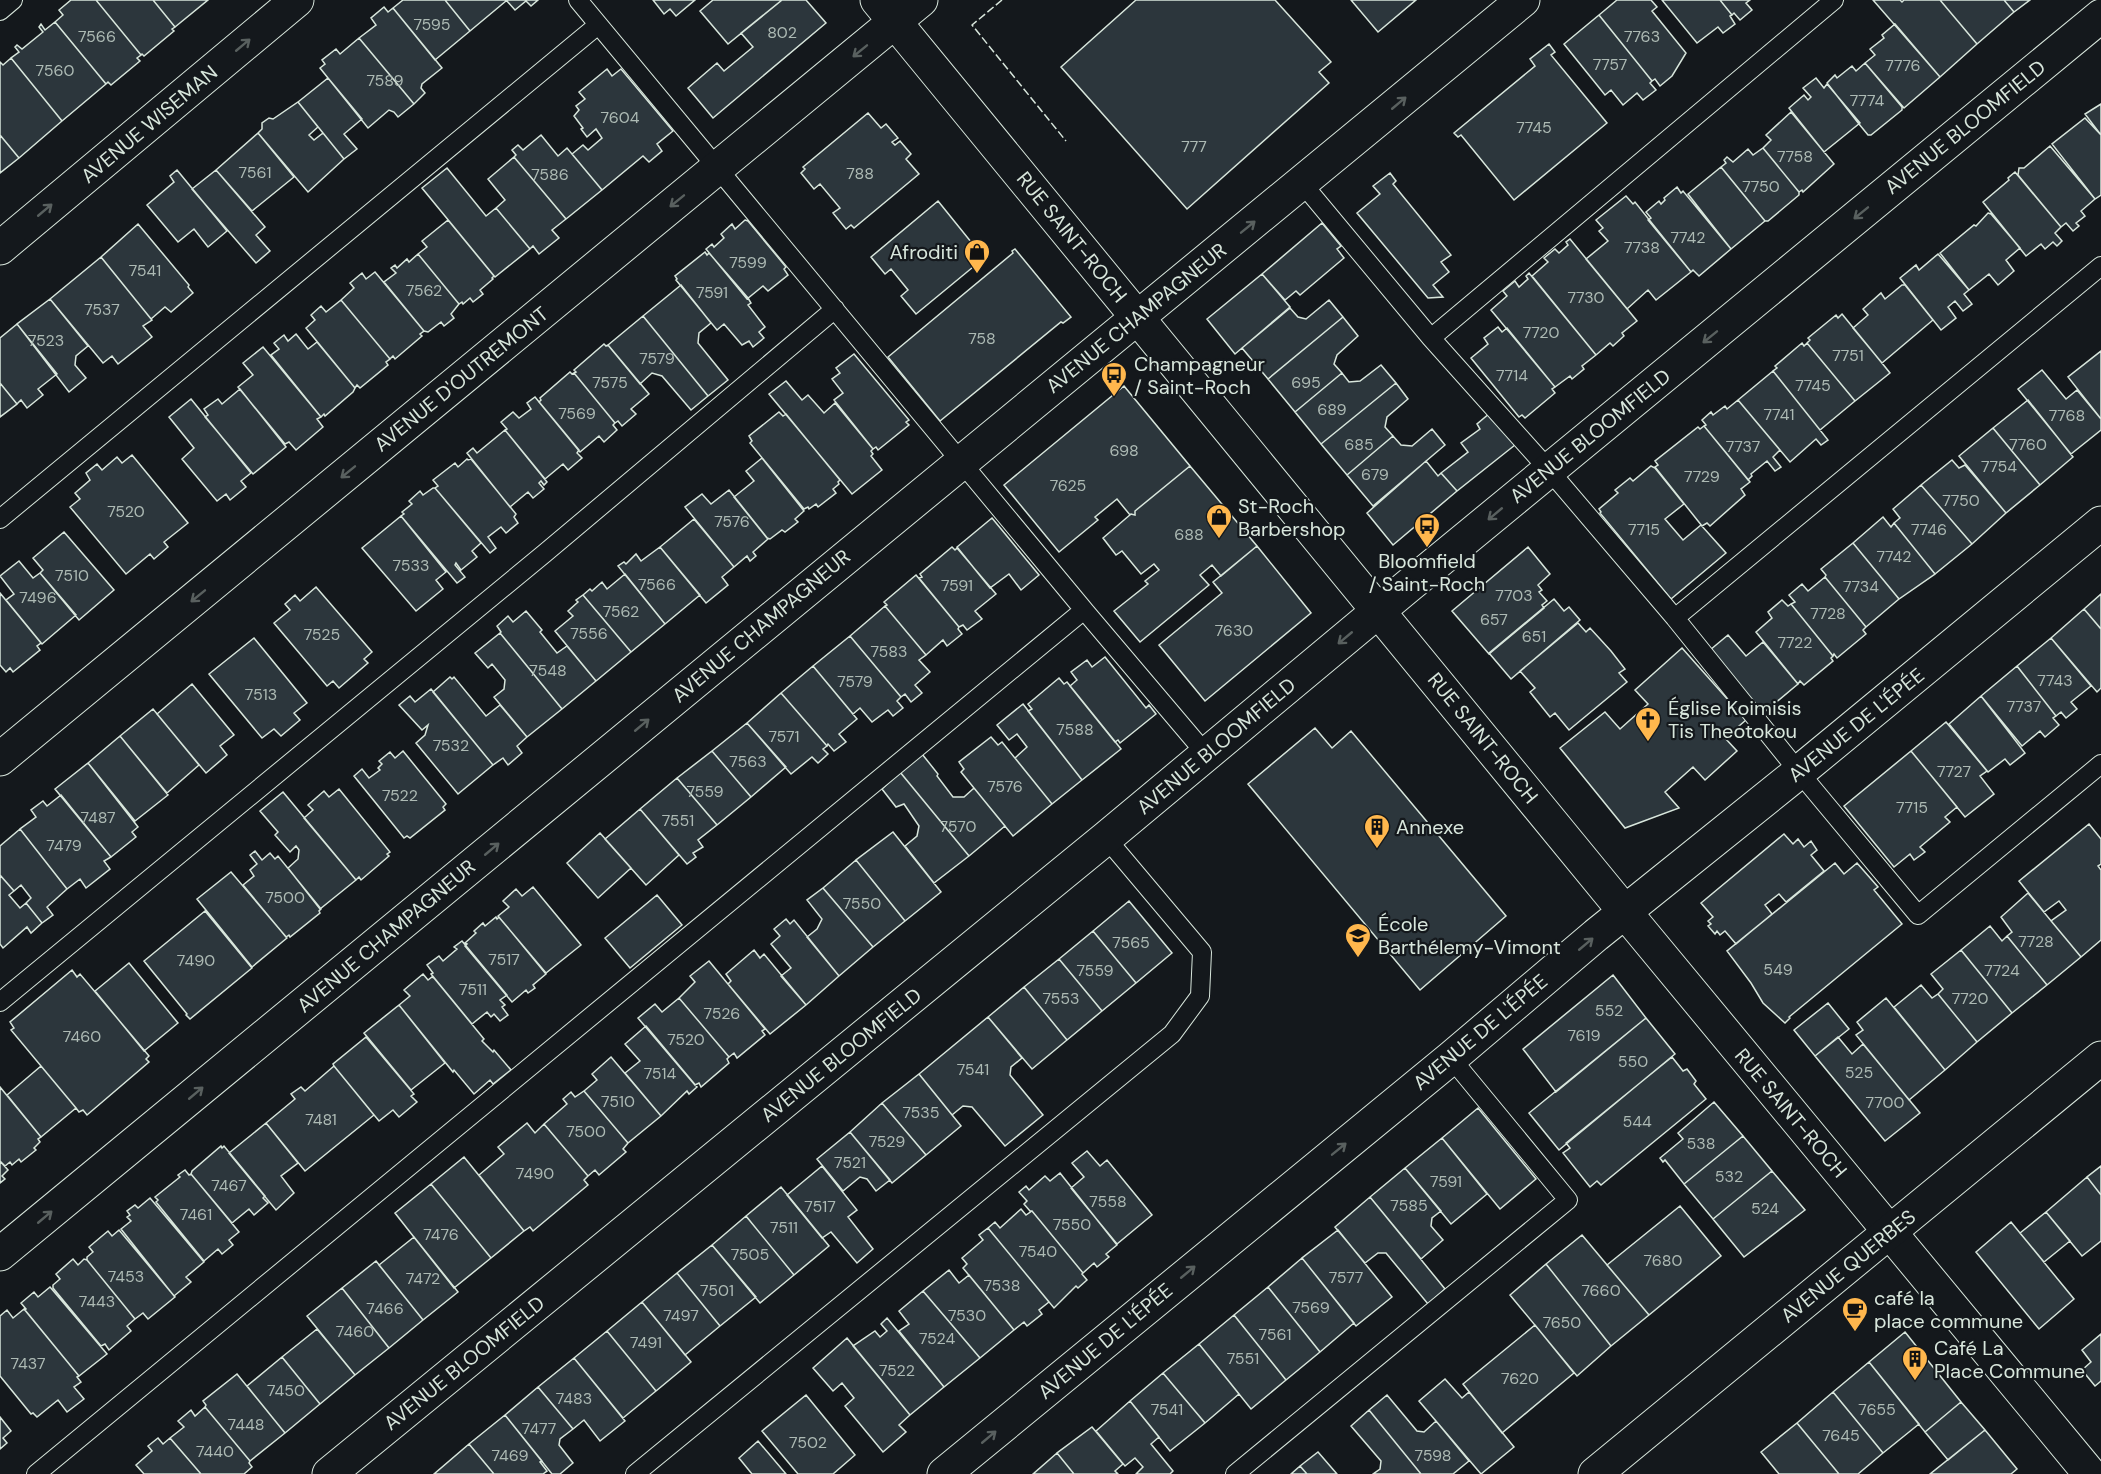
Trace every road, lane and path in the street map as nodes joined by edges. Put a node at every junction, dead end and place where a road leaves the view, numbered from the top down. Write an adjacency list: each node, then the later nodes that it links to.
1 (13, 0): 7 (lane)
2 (297, 0): 13 (street, AVENUE WISEMAN, one-way to 2)
3 (578, 0): 10 (lane)
4 (921, 0): 8 (street, AVENUE D'OUTREMONT)
5 (1523, 0): 12 (street, AVENUE CHAMPAGNEUR, one-way to 5)
6 (1834, 0): 17 (lane)
7 (0, 11)
8 (886, 11): 11 (street, AVENUE D'OUTREMONT, one-way to 11); 16 (street, RUE SAINT-ROCH)
9 (2101, 16): 19 (street, AVENUE BLOOMFIELD, one-way to 19)
10 (598, 25): 11 (lane); 20 (lane)
11 (717, 168): 15 (lane); 26 (street, AVENUE D'OUTREMONT, one-way to 26)
12 (1302, 183): 16 (street, AVENUE CHAMPAGNEUR, one-way to 12); 17 (lane)
13 (0, 248)
14 (2101, 266): 24 (lane)
15 (835, 309): 18 (lane); 31 (lane)
16 (1138, 317): 18 (street, AVENUE CHAMPAGNEUR); 23 (street, RUE SAINT-ROCH)
17 (1431, 338): 19 (lane)
18 (962, 461): 22 (lane); 35 (street, AVENUE CHAMPAGNEUR, one-way to 18)
19 (1549, 470): 23 (street, AVENUE BLOOMFIELD, one-way to 23); 24 (lane)
20 (0, 519)
21 (2101, 523): 28 (street, AVENUE DE L'ÉPÉE)
22 (1084, 610): 25 (lane); 36 (lane)
23 (1379, 610): 25 (street, AVENUE BLOOMFIELD, one-way to 25); 30 (street, RUE SAINT-ROCH)
24 (1675, 618): 28 (lane)
25 (1206, 754): 29 (street, AVENUE BLOOMFIELD)
26 (0, 759)
27 (2101, 764): 28 (lane)
28 (1799, 772): 30 (street, AVENUE DE L'ÉPÉE)
29 (1106, 838): 37 (street, AVENUE BLOOMFIELD); 38 (lane)
30 (1625, 912): 32 (street, AVENUE DE L'ÉPÉE, one-way to 30); 34 (street, RUE SAINT-ROCH)
31 (0, 1002)
32 (1451, 1058): 39 (street, AVENUE DE L'ÉPÉE, one-way to 32); 40 (lane)
33 (2101, 1058): 34 (street, AVENUE QUERBES)
34 (1889, 1231): 41 (street, AVENUE QUERBES); 42 (street, RUE SAINT-ROCH)
35 (0, 1254)
36 (36, 1474)
37 (328, 1474)
38 (635, 1474)
39 (944, 1474)
40 (1235, 1474)
41 (1595, 1474)
42 (2090, 1474)

